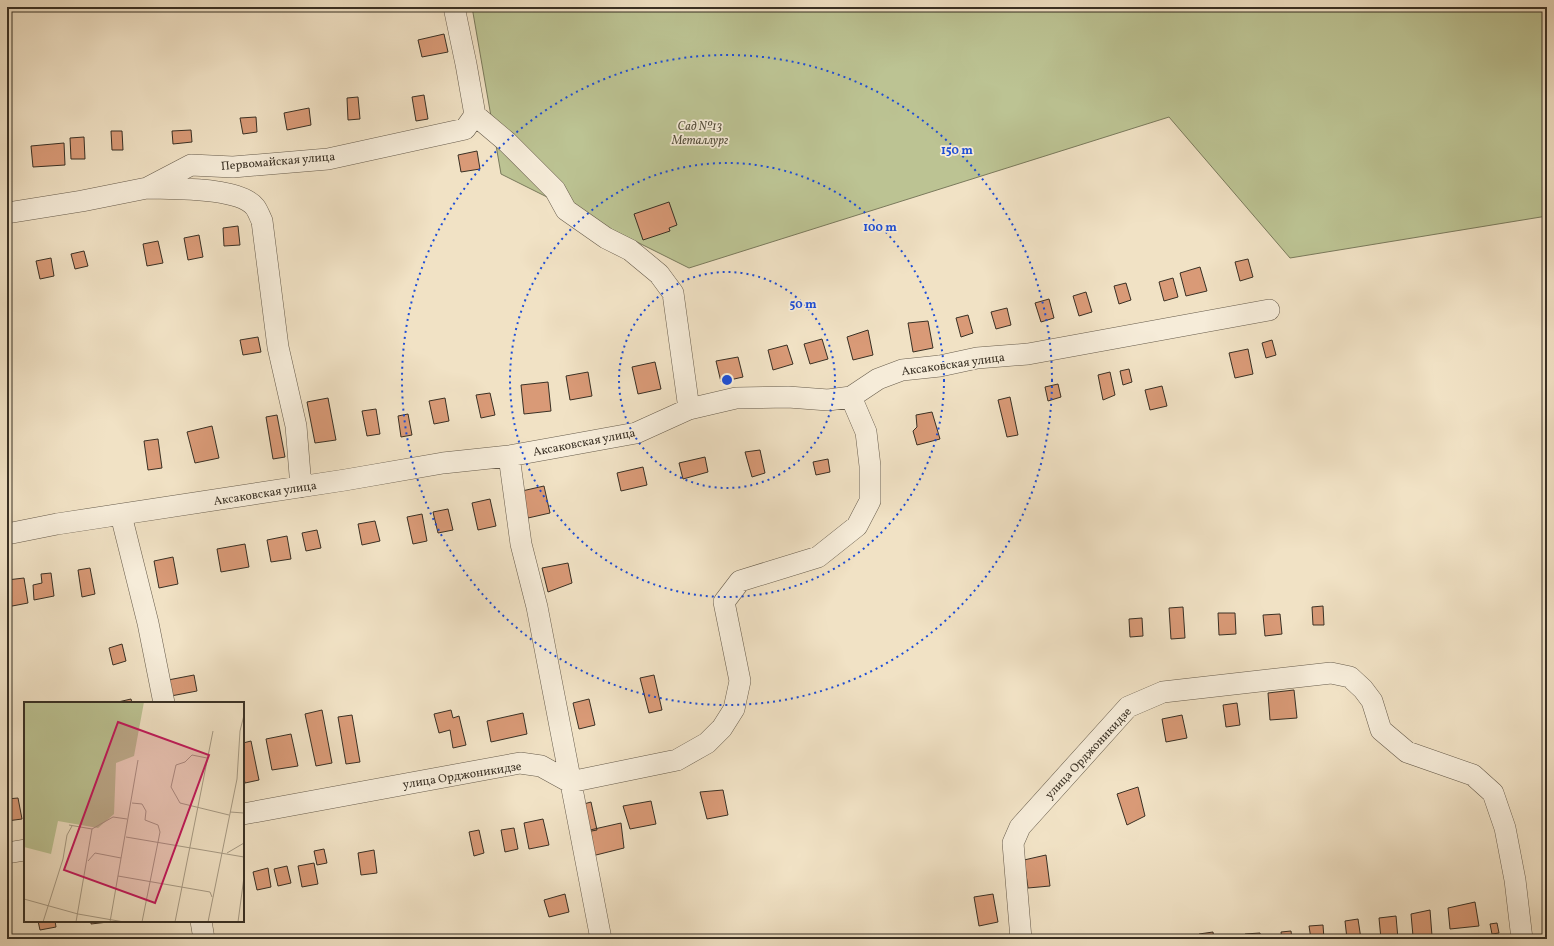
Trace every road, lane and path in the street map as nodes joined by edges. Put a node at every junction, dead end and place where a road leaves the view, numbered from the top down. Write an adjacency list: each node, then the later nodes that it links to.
1 (454, 7): 2 (street)
2 (475, 115): 3 (street, Первомайская улица); 7 (street)
3 (147, 188): 4 (street, Первомайская улица); 9 (street)
4 (7, 213)
5 (1269, 310): 6 (street, Аксаковская улица)
6 (851, 397): 7 (street, Аксаковская улица); 13 (street)
7 (689, 409): 8 (street, Аксаковская улица)
8 (509, 456): 9 (street, Аксаковская улица); 13 (street)
9 (301, 487): 10 (street, Аксаковская улица)
10 (120, 515): 11 (street, Аксаковская улица); 12 (street)
11 (7, 534)
12 (164, 702)
13 (570, 782): 14 (street, улица Орджоникидзе); 19 (street)
14 (244, 814)
15 (24, 850): 16 (street)
16 (7, 853)
17 (201, 922): 18 (street)
18 (204, 939)
19 (601, 939)
20 (1022, 939): 21 (street, улица Орджоникидзе)
21 (1522, 939)

